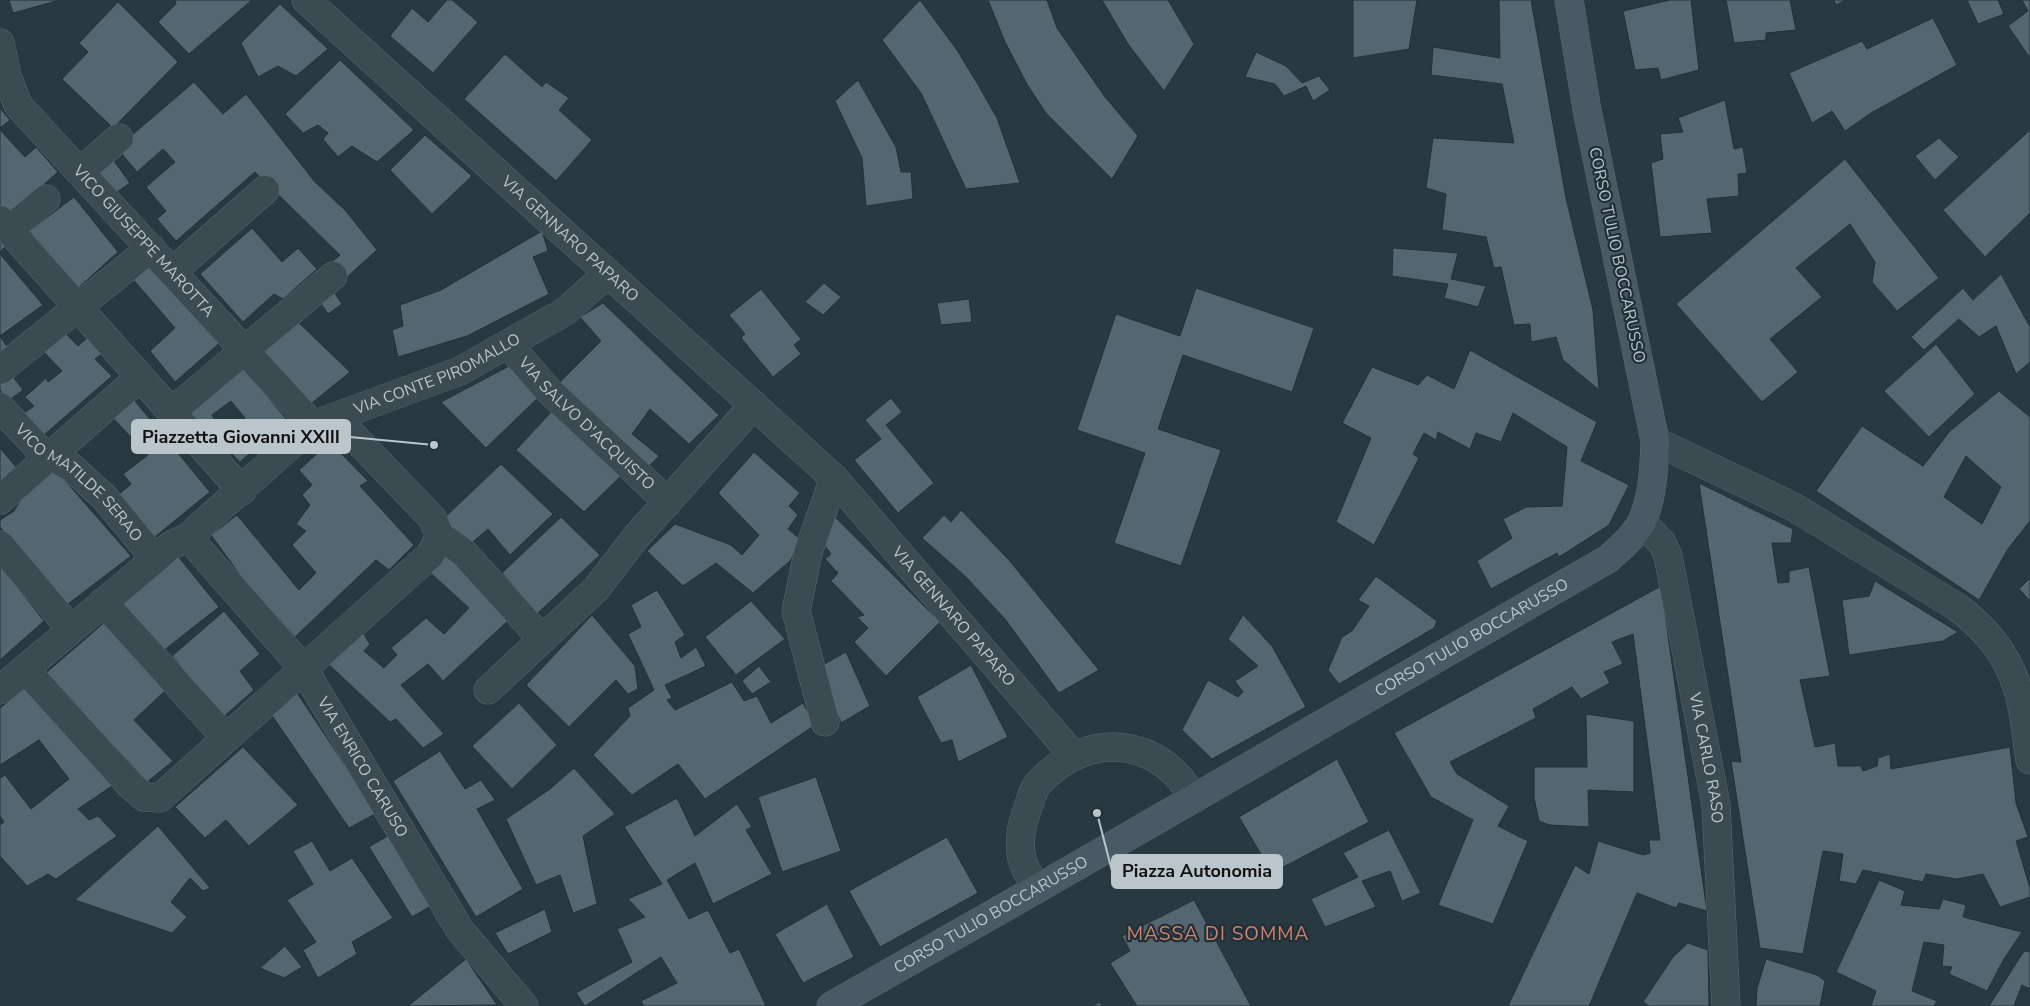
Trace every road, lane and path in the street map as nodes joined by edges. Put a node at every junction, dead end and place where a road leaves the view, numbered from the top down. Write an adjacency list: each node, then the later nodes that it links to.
1 (306, 0): 11 (street, VIA GENNARO PAPARO)
2 (1569, 0): 22 (street, CORSO TULIO BOCCARUSSO)
3 (1, 55): 5 (street, VICO GIUSEPPE MAROTTA)
4 (120, 138): 5 (street)
5 (80, 172): 9 (street, VICO GIUSEPPE MAROTTA)
6 (265, 190): 10 (street)
7 (46, 199): 8 (street)
8 (4, 225): 13 (street)
9 (151, 248): 10 (street, VICO GIUSEPPE MAROTTA); 13 (street)
10 (172, 272): 15 (street, VICO GIUSEPPE MAROTTA)
11 (608, 273): 14 (street, VIA CONTE PIROMALLO); 18 (street, VIA GENNARO PAPARO)
12 (333, 276): 15 (street)
13 (78, 307): 16 (street); 17 (street)
14 (508, 344): 21 (street, VIA CONTE PIROMALLO); 27 (street, VIA SALVO D'ACQUISTO)
15 (244, 350): 20 (street); 21 (street, VICO GIUSEPPE MAROTTA)
16 (0, 370)
17 (140, 377): 20 (street); 23 (street)
18 (754, 405): 24 (street, VIA GENNARO PAPARO); 27 (street, VIA SALVO D'ACQUISTO)
19 (0, 408): 23 (street, VICO MATILDE SERAO)
20 (171, 412): 25 (street)
21 (324, 421): 25 (street, VIA CONTE PIROMALLO); 29 (street, VICO GIUSEPPE MAROTTA)
22 (1655, 441): 28 (street, CORSO TULIO BOCCARUSSO); 43 (street)
23 (51, 456): 26 (street); 32 (street, VICO MATILDE SERAO)
24 (834, 478): 40 (street); 42 (street, VIA GENNARO PAPARO)
25 (242, 491): 30 (street, VIA CONTE PIROMALLO)
26 (0, 500)
27 (668, 502): 35 (street, VIA SALVO D'ACQUISTO)
28 (1642, 522): 44 (street, CORSO TULIO BOCCARUSSO); 48 (street, VIA CARLO RASO)
29 (440, 536): 35 (street); 36 (street)
30 (188, 537): 32 (street, VIA CONTE PIROMALLO); 36 (street, VIA ENRICO CARUSO)
31 (0, 545): 34 (street)
32 (155, 559): 33 (street, VIA CONTE PIROMALLO)
33 (103, 602): 34 (street, VIA CONTE PIROMALLO); 41 (street)
34 (71, 629): 37 (street, VIA CONTE PIROMALLO)
35 (542, 639): 39 (street, VIA SALVO D'ACQUISTO)
36 (303, 668): 41 (street); 46 (street, VIA ENRICO CARUSO)
37 (25, 669): 38 (street, VIA CONTE PIROMALLO); 41 (street)
38 (0, 690)
39 (488, 690)
40 (825, 722)
41 (226, 738)
42 (1074, 755): 44 (street); 45 (street)
43 (2030, 760)
44 (1194, 799): 45 (street, CORSO TULIO BOCCARUSSO)
45 (1037, 889): 47 (street, CORSO TULIO BOCCARUSSO)
46 (524, 1006)
47 (831, 1006)
48 (1726, 1006)

